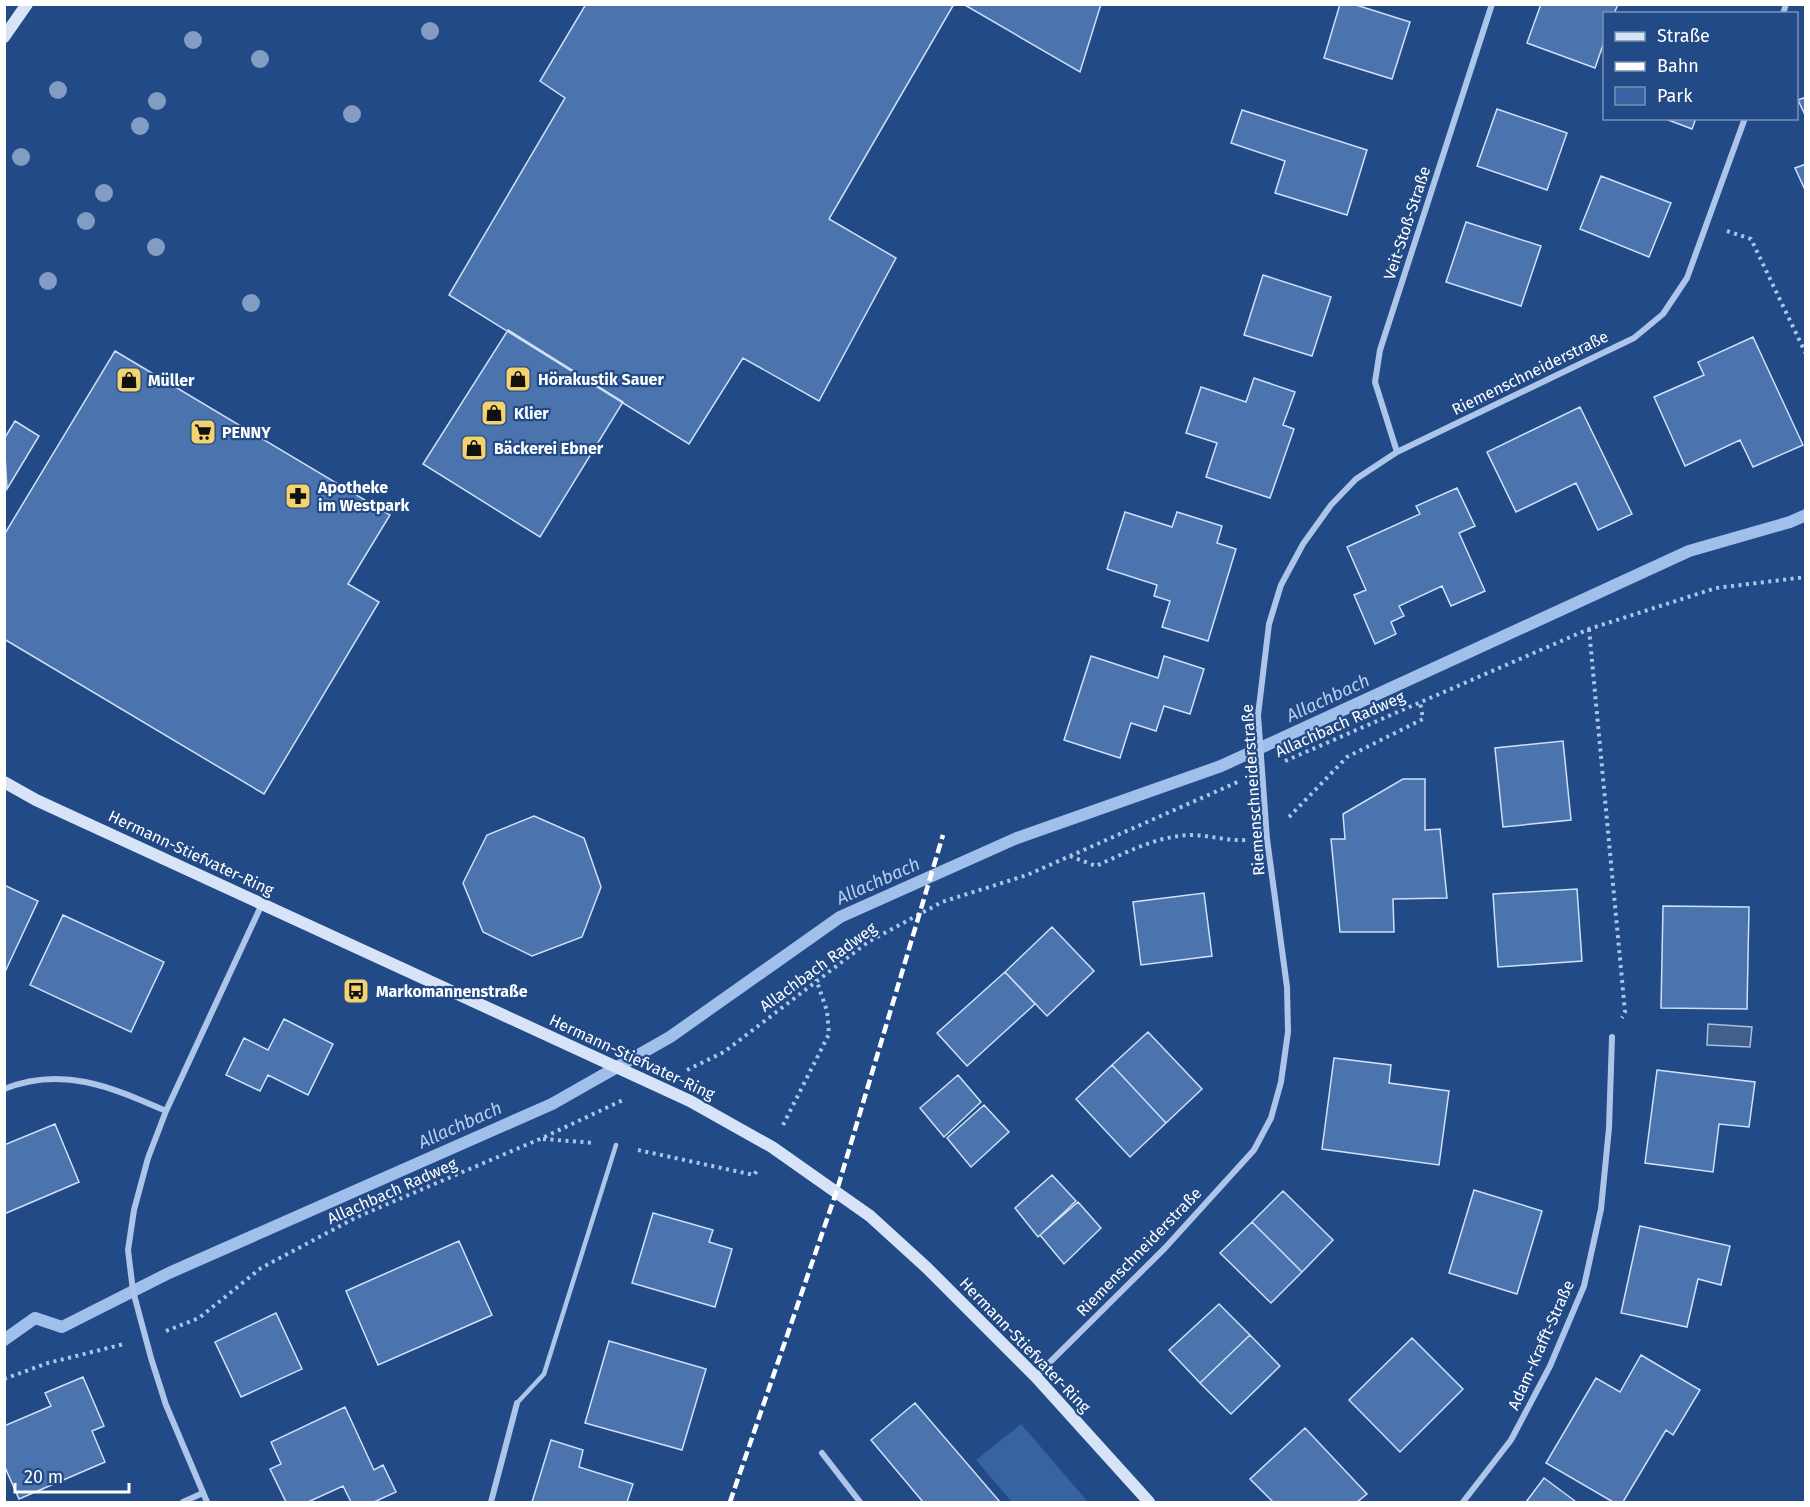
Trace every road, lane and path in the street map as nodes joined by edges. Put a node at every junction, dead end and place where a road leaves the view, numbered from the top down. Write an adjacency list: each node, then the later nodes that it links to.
1 (27, 4): 3 (street)
2 (1492, 4): 7 (street, Veit-Stoß-Straße)
3 (4, 37)
4 (1744, 120): 5 (street, Riemenschneiderstraße)
5 (1707, 224): 6 (path); 7 (street, Riemenschneiderstraße)
6 (1806, 354)
7 (1397, 452): 24 (street, Riemenschneiderstraße)
8 (1806, 578): 9 (path, Allachbach Radweg)
9 (1589, 629): 10 (path, Allachbach Radweg); 15 (path)
10 (1277, 765)
11 (1244, 779): 14 (path, Allachbach Radweg)
12 (4, 782): 13 (street, Hermann-Stiefvater-Ring)
13 (262, 904): 19 (street); 22 (street, Hermann-Stiefvater-Ring)
14 (816, 979): 16 (path, Allachbach Radweg); 22 (path)
15 (1612, 1037): 34 (street, Adam-Krafft-Straße)
16 (683, 1071)
17 (4, 1089): 19 (street)
18 (632, 1095): 20 (path, Allachbach Radweg)
19 (166, 1111): 23 (street)
20 (540, 1139): 21 (path); 23 (path, Allachbach Radweg)
21 (616, 1145): 22 (path); 26 (lane)
22 (772, 1147): 24 (street, Hermann-Stiefvater-Ring)
23 (146, 1339): 25 (path, Allachbach Radweg); 28 (street)
24 (1036, 1377): 33 (street, Hermann-Stiefvater-Ring)
25 (4, 1379)
26 (517, 1403): 31 (street)
27 (822, 1453): 32 (street)
28 (203, 1492): 29 (street); 30 (street)
29 (183, 1503)
30 (207, 1503)
31 (491, 1503)
32 (860, 1503)
33 (1149, 1503)
34 (1463, 1503)

